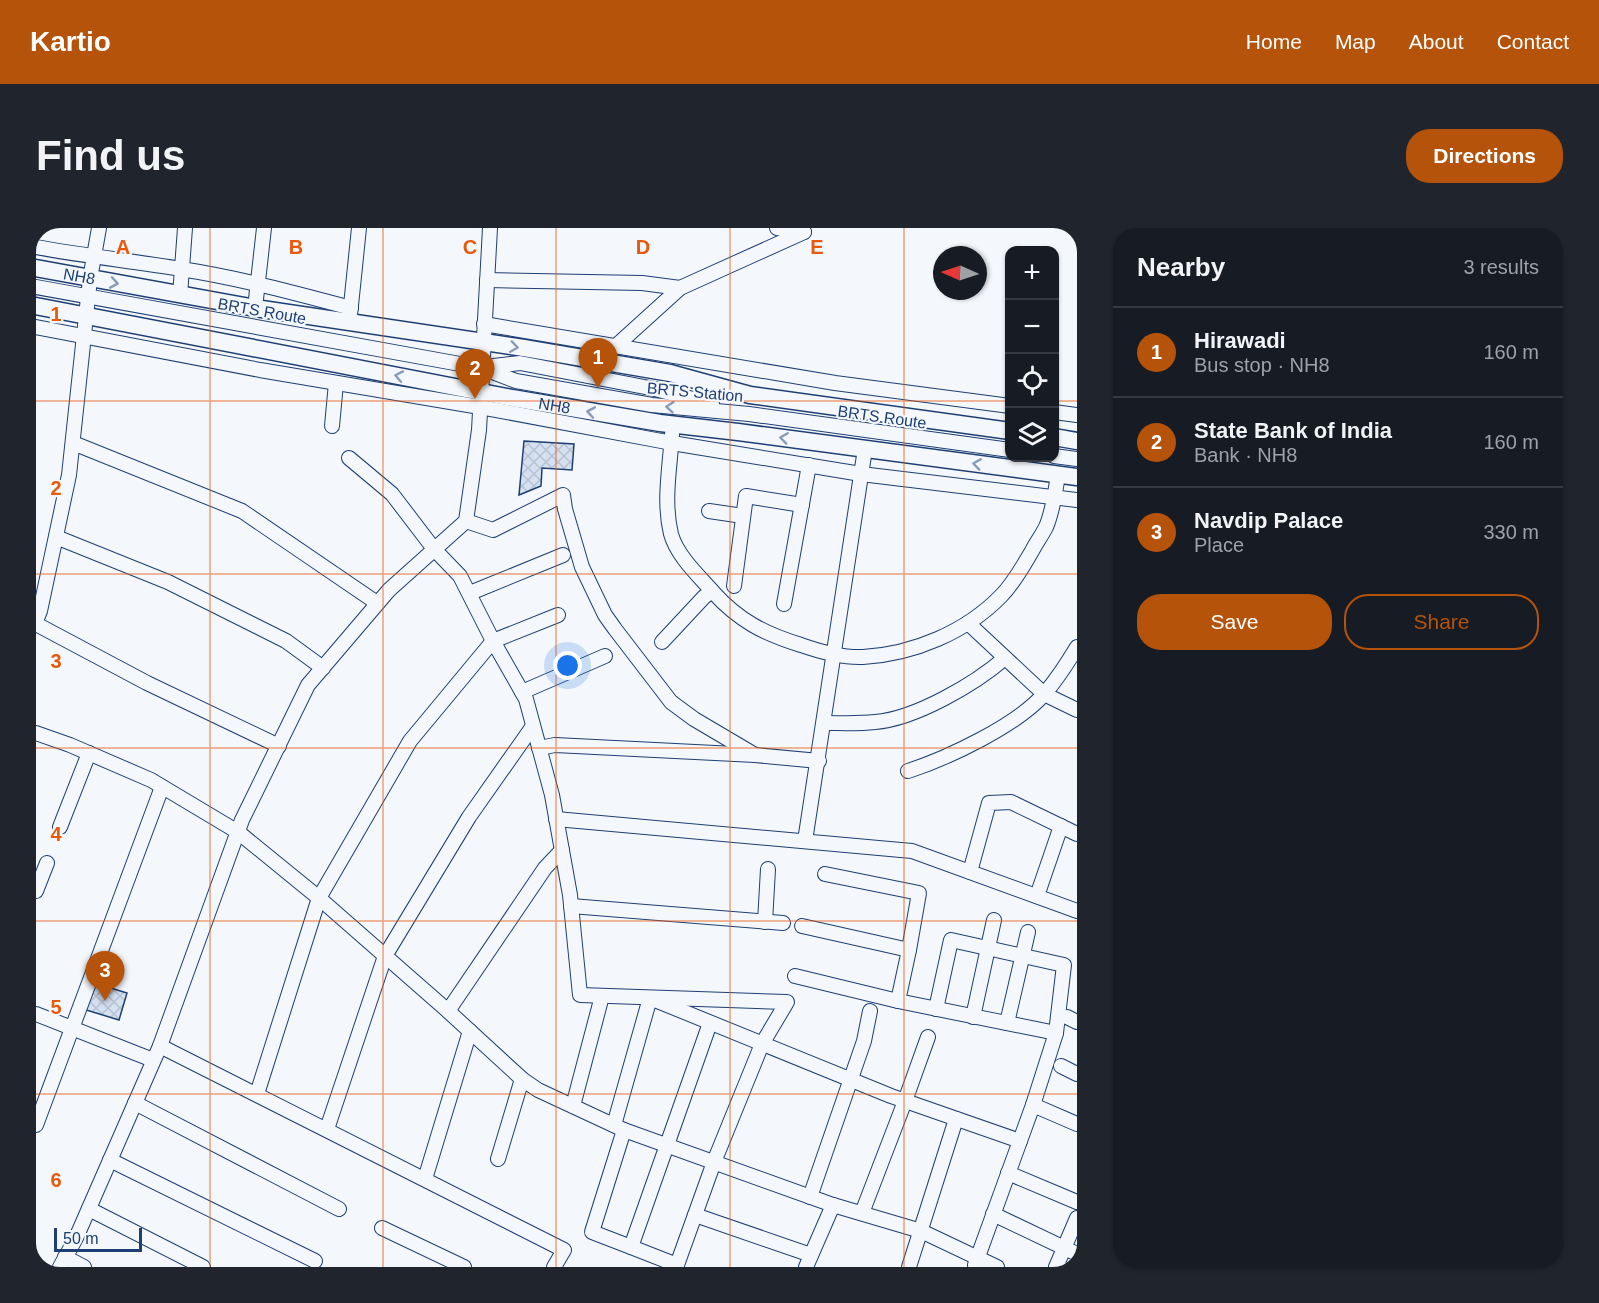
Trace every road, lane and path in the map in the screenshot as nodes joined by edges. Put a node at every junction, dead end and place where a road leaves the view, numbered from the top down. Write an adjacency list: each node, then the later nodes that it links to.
1 (99, 228): 8 (street)
2 (185, 228): 10 (street)
3 (264, 228): 13 (street)
4 (359, 228): 20 (street)
5 (490, 228): 12 (street)
6 (777, 228): 15 (street)
7 (36, 247): 8 (street)
8 (94, 258): 10 (street); 11 (street)
9 (36, 268): 11 (main road, NH8)
10 (182, 269): 13 (street); 16 (street)
11 (90, 279): 16 (main road, NH8, one-way to 16); 17 (street)
12 (487, 280): 15 (street); 22 (street)
13 (258, 284): 19 (street); 20 (street)
14 (36, 286): 17 (street, BRTS Route)
15 (680, 288): 26 (street)
16 (180, 295): 19 (main road, NH8)
17 (88, 297): 21 (street); 27 (street, BRTS Route)
18 (36, 306): 21 (main road, NH8)
19 (255, 308): 20 (main road, NH8)
20 (350, 315): 25 (main road, NH8)
21 (86, 316): 24 (street); 29 (main road, NH8, one-way to 21)
22 (484, 324): 25 (street); 26 (street)
23 (36, 327): 24 (street)
24 (84, 336): 28 (street); 39 (street)
25 (483, 342): 27 (street); 36 (main road, NH8, one-way to 36)
26 (616, 346): 30 (street)
27 (482, 368): 29 (street); 32 (street, BRTS Station)
28 (336, 383): 29 (street); 35 (street)
29 (480, 399): 34 (main road, NH8, one-way to 29); 40 (street); 55 (street)
30 (1005, 405)
31 (1059, 413): 33 (street)
32 (749, 414): 42 (street, BRTS Route)
33 (1077, 415)
34 (673, 425): 40 (street); 41 (main road, NH8, one-way to 34)
35 (332, 426)
36 (1005, 430)
37 (1059, 438): 38 (main road)
38 (1077, 441)
39 (73, 443): 56 (street); 62 (street)
40 (672, 443): 46 (street); 60 (street)
41 (865, 449): 47 (street); 48 (main road, NH8, one-way to 41)
42 (1005, 449)
43 (1059, 457): 45 (street)
44 (349, 458): 57 (street)
45 (1077, 459)
46 (809, 465): 47 (street); 52 (street)
47 (861, 474): 50 (street); 70 (street)
48 (1058, 474): 49 (main road, NH8); 50 (street)
49 (1077, 477)
50 (1055, 497): 51 (street); 66 (street)
51 (1077, 500)
52 (802, 505): 54 (street); 63 (street)
53 (709, 511): 54 (street)
54 (742, 516): 59 (street)
55 (465, 521): 57 (street); 83 (street)
56 (56, 537): 65 (street); 73 (street)
57 (434, 549): 61 (street); 62 (street)
58 (563, 555): 61 (street)
59 (734, 586)
60 (712, 591): 68 (street); 70 (street)
61 (470, 593): 67 (street)
62 (377, 603): 73 (street)
63 (784, 604)
64 (558, 615): 67 (street)
65 (36, 623): 80 (street)
66 (968, 623): 70 (street); 72 (street)
67 (493, 641): 74 (street); 100 (street)
68 (662, 642)
69 (1077, 646): 75 (street)
70 (834, 654): 77 (street)
71 (605, 656): 74 (street)
72 (1005, 658): 75 (street); 77 (street)
73 (322, 669): 80 (street)
74 (522, 692): 78 (street)
75 (1044, 694): 76 (street); 85 (street)
76 (1077, 710)
77 (824, 723): 84 (street)
78 (533, 726): 81 (street); 110 (street)
79 (36, 734): 82 (street)
80 (279, 746): 90 (street)
81 (539, 748): 83 (street); 87 (street)
82 (89, 753): 86 (street); 89 (street)
83 (755, 755): 84 (street)
84 (819, 761): 92 (street)
85 (908, 771)
86 (162, 787): 90 (street); 123 (street)
87 (556, 819): 92 (street); 93 (street)
88 (1061, 826): 91 (street); 96 (street); 99 (street)
89 (60, 827)
90 (238, 832): 100 (street); 128 (street)
91 (1077, 834)
92 (805, 841): 96 (street)
93 (562, 850): 101 (street); 117 (street)
94 (47, 863): 98 (street)
95 (768, 869): 104 (street)
96 (970, 872): 99 (street)
97 (825, 874): 109 (street)
98 (36, 891)
99 (1037, 896): 102 (street)
100 (320, 898): 110 (street); 134 (street)
101 (572, 906): 104 (street); 113 (street)
102 (1077, 910)
103 (994, 920): 108 (street)
104 (765, 922): 105 (street)
105 (783, 923)
106 (802, 926): 109 (street)
107 (1028, 932): 111 (street)
108 (988, 949): 111 (street); 116 (street); 120 (street)
109 (909, 950): 115 (street)
110 (386, 956): 117 (street); 143 (street)
111 (1023, 956): 122 (street); 125 (street)
112 (795, 976): 115 (street)
113 (602, 996): 114 (street); 138 (street)
114 (650, 998): 121 (street); 127 (street); 142 (street)
115 (898, 1001): 116 (street)
116 (936, 1009): 120 (street)
117 (448, 1011): 124 (street)
118 (870, 1011): 133 (street)
119 (36, 1014): 123 (street)
120 (973, 1017): 122 (street)
121 (710, 1023): 127 (street); 145 (street)
122 (1007, 1023): 125 (street)
123 (72, 1028): 129 (street); 141 (street)
124 (470, 1031): 132 (street); 150 (street)
125 (1056, 1033): 137 (street)
126 (928, 1037): 135 (street)
127 (762, 1044): 133 (street); 148 (street)
128 (160, 1046): 129 (street); 134 (street)
129 (153, 1060): 136 (street)
130 (1061, 1066): 131 (street)
131 (1077, 1074)
132 (522, 1079): 138 (street); 146 (street)
133 (850, 1079): 135 (street); 151 (street)
134 (257, 1094): 143 (street)
135 (905, 1101): 139 (street); 156 (street)
136 (135, 1103): 147 (street); 155 (street)
137 (1033, 1105): 140 (street); 144 (street)
138 (573, 1106): 142 (street)
139 (956, 1119): 144 (street); 161 (street)
140 (1077, 1124)
141 (36, 1125)
142 (619, 1127): 145 (street); 162 (street)
143 (327, 1129): 150 (street)
144 (1020, 1141): 149 (street)
145 (667, 1145): 148 (street); 162 (street)
146 (498, 1159)
147 (110, 1160): 154 (street); 164 (street)
148 (714, 1162): 151 (street); 158 (street)
149 (1008, 1173): 152 (street); 157 (street)
150 (425, 1179): 172 (street)
151 (810, 1197): 153 (street)
152 (1077, 1202)
153 (833, 1205): 156 (street); 165 (street)
154 (89, 1209): 166 (street); 170 (street)
155 (339, 1209)
156 (862, 1213): 161 (street)
157 (993, 1214): 163 (street); 167 (street)
158 (695, 1215): 165 (street); 168 (street)
159 (1077, 1218): 163 (street)
160 (382, 1228): 171 (street)
161 (921, 1231): 167 (street); 173 (street)
162 (631, 1246): 168 (street)
163 (1071, 1251): 175 (street)
164 (315, 1261)
165 (809, 1261)
166 (62, 1262): 169 (street)
167 (976, 1263): 174 (street)
168 (679, 1266)
169 (84, 1267)
170 (203, 1267)
171 (464, 1267)
172 (554, 1267)
173 (909, 1267)
174 (997, 1267)
175 (1056, 1267)

